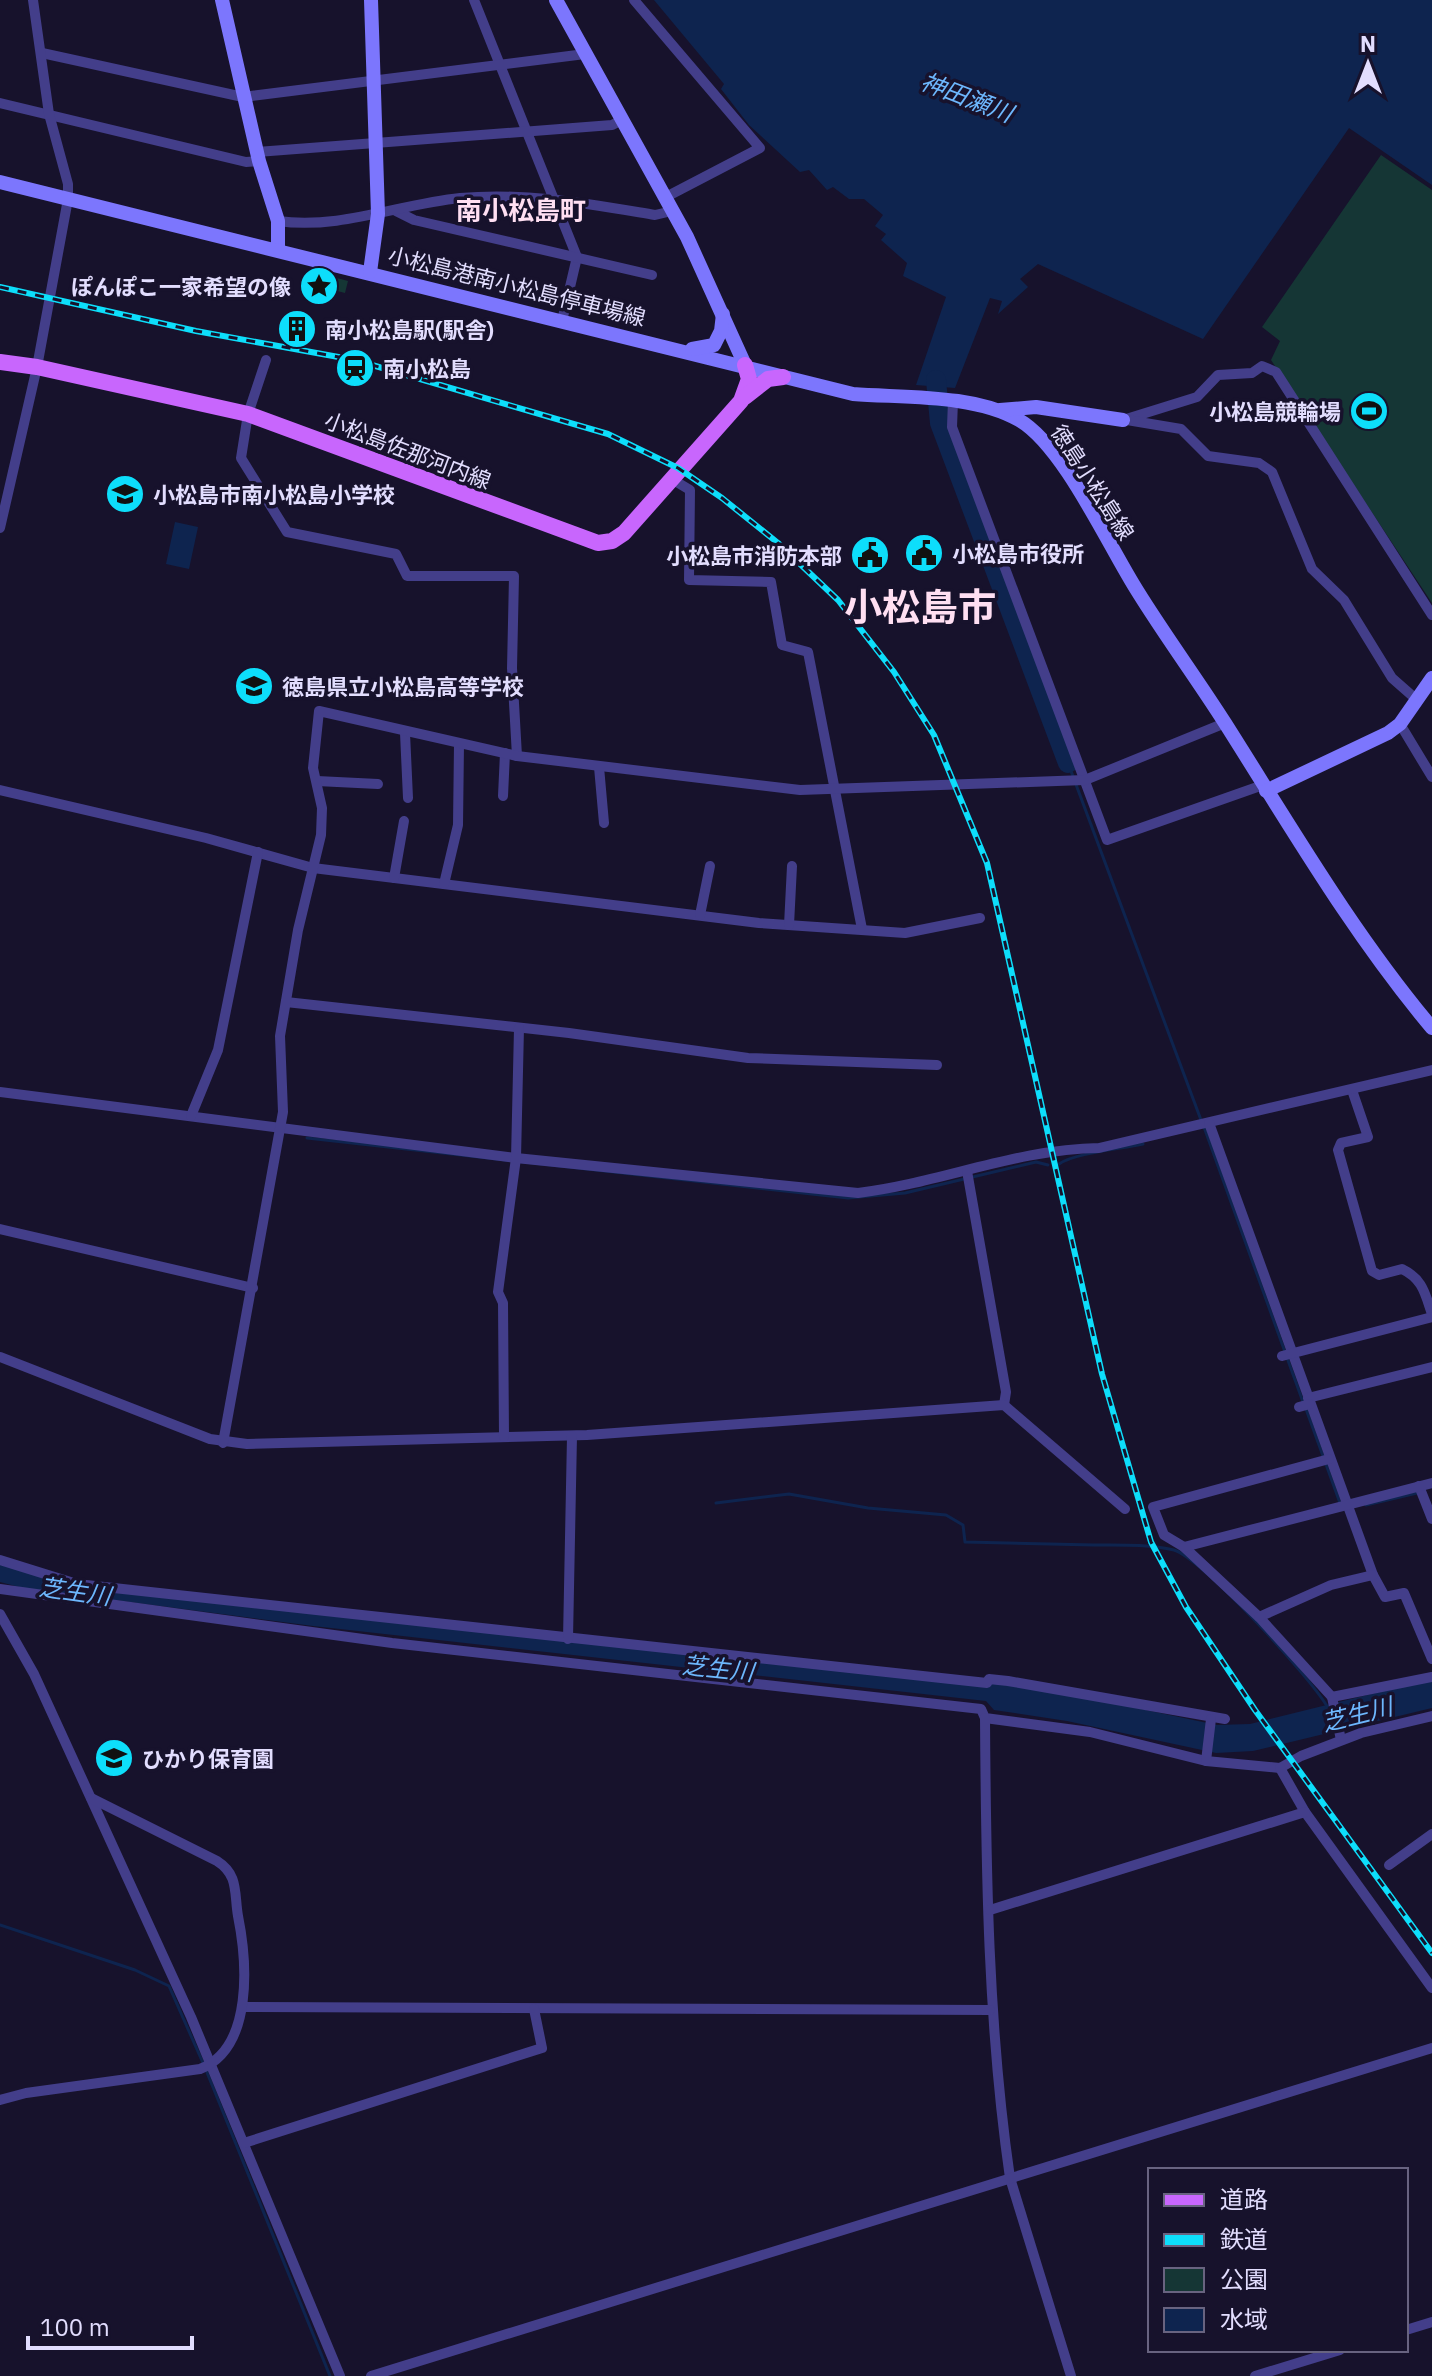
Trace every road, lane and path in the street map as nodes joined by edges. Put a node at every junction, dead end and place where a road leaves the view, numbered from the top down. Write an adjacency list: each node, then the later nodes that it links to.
1 (33, 0): 7 (street)
2 (222, 0): 11 (main road)
3 (371, 0): 10 (main road)
4 (474, 0): 9 (street)
5 (556, 0): 8 (main road)
6 (634, 0): 20 (street)
7 (42, 53): 11 (street); 13 (street)
8 (585, 54): 9 (street); 14 (main road)
9 (499, 65): 10 (street); 15 (street)
10 (372, 81): 11 (street); 16 (main road)
11 (243, 97): 17 (main road)
12 (0, 103): 13 (street)
13 (49, 114): 17 (street); 21 (street)
14 (622, 120): 15 (street); 20 (main road)
15 (526, 132): 16 (street); 19 (street)
16 (375, 142): 17 (street); 24 (main road)
17 (258, 156): 25 (main road)
18 (0, 182): 21 (main road, 小松島港南小松島停車場線)
19 (552, 198): 22 (street); 23 (street); 27 (street)
20 (664, 198): 23 (main road)
21 (68, 199): 26 (main road, 小松島港南小松島停車場線); 36 (street)
22 (396, 211): 24 (street); 27 (street)
23 (672, 211): 30 (main road)
24 (378, 214): 25 (street); 28 (main road)
25 (278, 221): 26 (main road)
26 (278, 250): 28 (main road, 小松島港南小松島停車場線)
27 (577, 257): 29 (street); 31 (street)
28 (370, 272): 31 (main road, 小松島港南小松島停車場線)
29 (652, 275)
30 (723, 314): 32 (main road); 35 (main road)
31 (562, 321): 32 (main road, 小松島港南小松島停車場線)
32 (684, 350): 35 (main road, 小松島港南小松島停車場線)
33 (266, 360): 41 (street)
34 (0, 362): 36 (main road, 小松島佐那河内線)
35 (745, 365): 37 (main road, 徳島小松島線); 38 (main road)
36 (37, 367): 41 (main road, 小松島佐那河内線); 44 (street)
37 (783, 377): 38 (main road, 小松島佐那河内線); 39 (main road, 徳島小松島線)
38 (741, 401): 43 (main road, 小松島佐那河内線)
39 (951, 401): 40 (main road, 徳島小松島線); 56 (street)
40 (999, 410): 42 (main road); 48 (main road, 徳島小松島線)
41 (248, 414): 43 (main road, 小松島佐那河内線); 53 (street)
42 (1123, 420): 45 (street); 47 (street)
43 (670, 478): 61 (street)
44 (0, 526)
45 (1432, 615)
46 (1432, 678): 47 (main road)
47 (1417, 700): 49 (main road)
48 (1225, 723): 56 (street); 59 (main road, 徳島小松島線)
49 (1400, 724): 55 (street); 59 (main road)
50 (405, 733): 51 (street); 57 (street); 63 (street)
51 (459, 744): 52 (street); 71 (street)
52 (505, 753): 53 (street); 62 (street)
53 (517, 756): 54 (street)
54 (599, 767): 61 (street); 65 (street)
55 (1432, 777)
56 (1083, 780): 59 (street); 61 (street)
57 (317, 781): 58 (street); 69 (street)
58 (378, 784)
59 (1265, 788): 78 (main road, 徳島小松島線)
60 (0, 790): 66 (street)
61 (836, 790): 75 (street)
62 (503, 796)
63 (408, 798)
64 (404, 821): 70 (street)
65 (604, 823)
66 (258, 852): 69 (street); 83 (street)
67 (710, 866): 72 (street)
68 (792, 866): 74 (street)
69 (313, 868): 70 (street); 76 (street)
70 (394, 878): 71 (street)
71 (444, 884): 72 (street)
72 (700, 915): 74 (street)
73 (980, 918): 75 (street)
74 (789, 925): 75 (street)
75 (862, 929)
76 (286, 1002): 77 (street); 85 (street)
77 (519, 1028): 79 (street); 86 (street)
78 (1432, 1028)
79 (937, 1065)
80 (1432, 1070): 81 (street)
81 (1352, 1090): 84 (street); 90 (street)
82 (0, 1092): 83 (street)
83 (191, 1116): 85 (street)
84 (1204, 1123): 87 (street); 91 (street)
85 (281, 1129): 86 (street); 89 (street)
86 (516, 1162): 87 (street); 97 (street)
87 (968, 1175): 95 (street)
88 (0, 1229): 89 (street)
89 (253, 1288): 98 (street)
90 (1432, 1316): 91 (street)
91 (1287, 1355): 94 (street)
92 (0, 1357): 98 (street)
93 (1432, 1367): 94 (street)
94 (1306, 1403): 99 (street)
95 (1004, 1405): 96 (street); 102 (street)
96 (572, 1436): 97 (street); 111 (street)
97 (504, 1437): 98 (street)
98 (223, 1443)
99 (1326, 1460): 103 (street); 105 (street)
100 (1432, 1483): 101 (street)
101 (1421, 1491): 103 (street); 104 (street)
102 (1125, 1509)
103 (1346, 1509): 105 (street); 107 (street)
104 (1432, 1519)
105 (1184, 1547): 110 (street)
106 (0, 1560): 111 (street)
107 (1373, 1575): 110 (street); 112 (street)
108 (0, 1589): 116 (street)
109 (0, 1614): 122 (street)
110 (1259, 1617): 114 (street)
111 (568, 1639): 118 (street)
112 (1432, 1659)
113 (1432, 1677): 114 (street)
114 (1333, 1699): 119 (street)
115 (1432, 1716): 119 (street)
116 (985, 1718): 120 (street); 126 (street)
117 (1225, 1719): 118 (street)
118 (1210, 1722): 120 (street)
119 (1341, 1738): 121 (street)
120 (1207, 1759): 121 (street)
121 (1280, 1768): 123 (street)
122 (91, 1798): 128 (street); 132 (street)
123 (1305, 1812): 126 (street); 127 (street)
124 (1432, 1834): 125 (street)
125 (1389, 1865)
126 (990, 1910): 130 (street)
127 (1432, 1988)
128 (242, 2007): 129 (street); 132 (street)
129 (534, 2009): 130 (street); 134 (street)
130 (990, 2010): 135 (street)
131 (1432, 2048): 135 (street)
132 (206, 2066): 133 (street); 134 (street)
133 (0, 2100)
134 (244, 2143): 139 (street)
135 (1010, 2178): 140 (street); 141 (street)
136 (1432, 2322): 137 (street)
137 (1408, 2329)
138 (1333, 2352): 142 (street)
139 (340, 2376)
140 (371, 2376)
141 (1071, 2376)
142 (1255, 2376)

